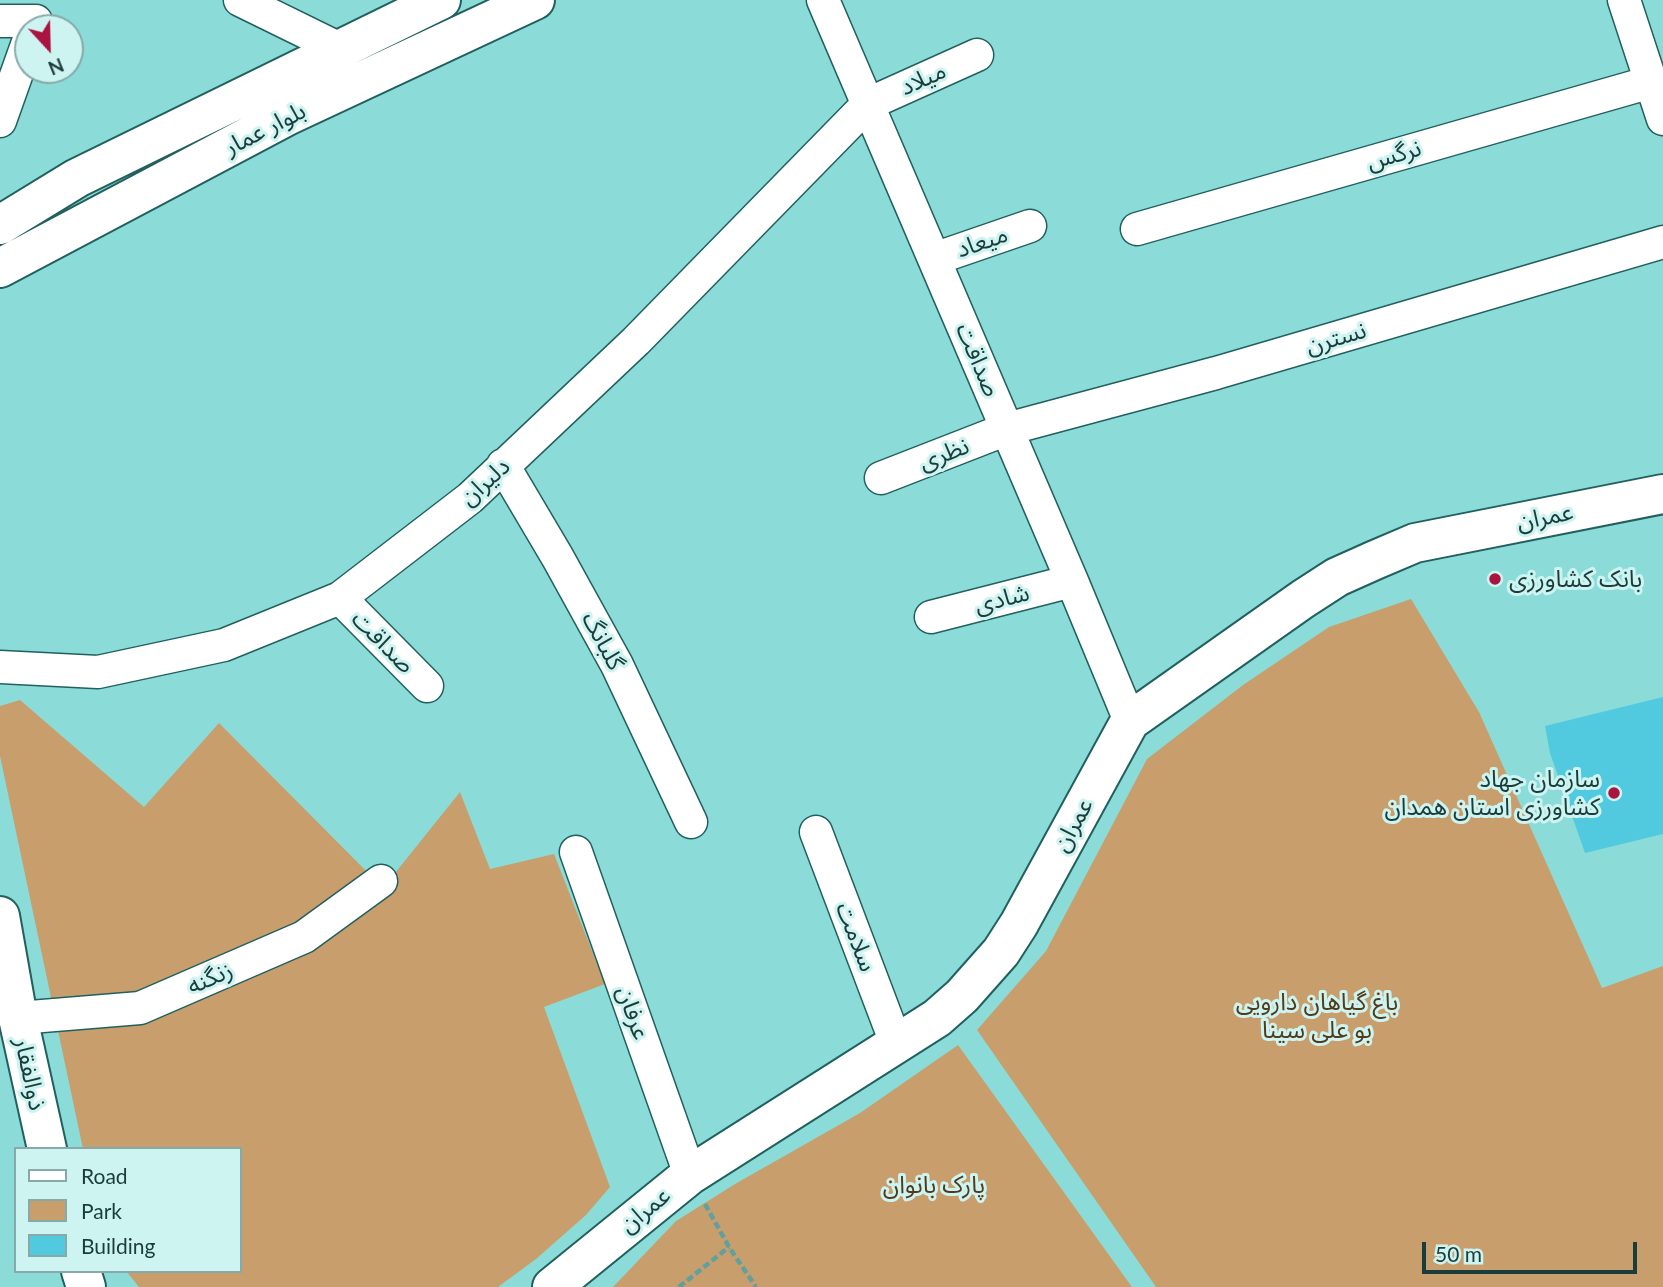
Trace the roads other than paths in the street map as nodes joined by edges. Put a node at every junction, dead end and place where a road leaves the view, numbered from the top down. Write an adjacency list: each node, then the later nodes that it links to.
1 (240, 0): 6 (street)
2 (441, 0): 6 (street, بلوار عمار)
3 (535, 0): 18 (street, بلوار عمار)
4 (823, 0): 10 (street, صداقت)
5 (1624, 0): 8 (street)
6 (340, 49): 13 (street, بلوار عمار)
7 (977, 55): 10 (street, میلاد)
8 (1651, 82): 11 (street); 15 (street, نرگس)
9 (14, 83): 12 (street)
10 (868, 104): 17 (street, صداقت); 20 (street, دلیران)
11 (1663, 119)
12 (0, 121)
13 (0, 225)
14 (1030, 226): 17 (street, میعاد)
15 (1137, 229)
16 (1663, 242): 19 (street, نسترن)
17 (934, 259): 19 (street, صداقت)
18 (0, 268)
19 (1007, 429): 21 (street, نظری); 23 (street, صداقت)
20 (503, 466): 24 (street, دلیران); 29 (street, گلبانگ)
21 (881, 478)
22 (1663, 494): 28 (street, عمران)
23 (1072, 581): 25 (street, شادی); 28 (street, صداقت)
24 (340, 598): 26 (street, دلیران); 27 (street, صداقت)
25 (931, 617)
26 (0, 667)
27 (427, 687)
28 (1130, 721): 35 (street, عمران)
29 (691, 822)
30 (816, 832): 35 (street, سلامت)
31 (576, 852): 37 (street, عرفان)
32 (381, 881): 34 (street, زنگنه)
33 (0, 916): 34 (street, ذوالفقار)
34 (18, 1018): 36 (street, ذوالفقار)
35 (896, 1043): 37 (street, عمران)
36 (47, 1147)
37 (690, 1175): 38 (street, عمران)
38 (552, 1287)

